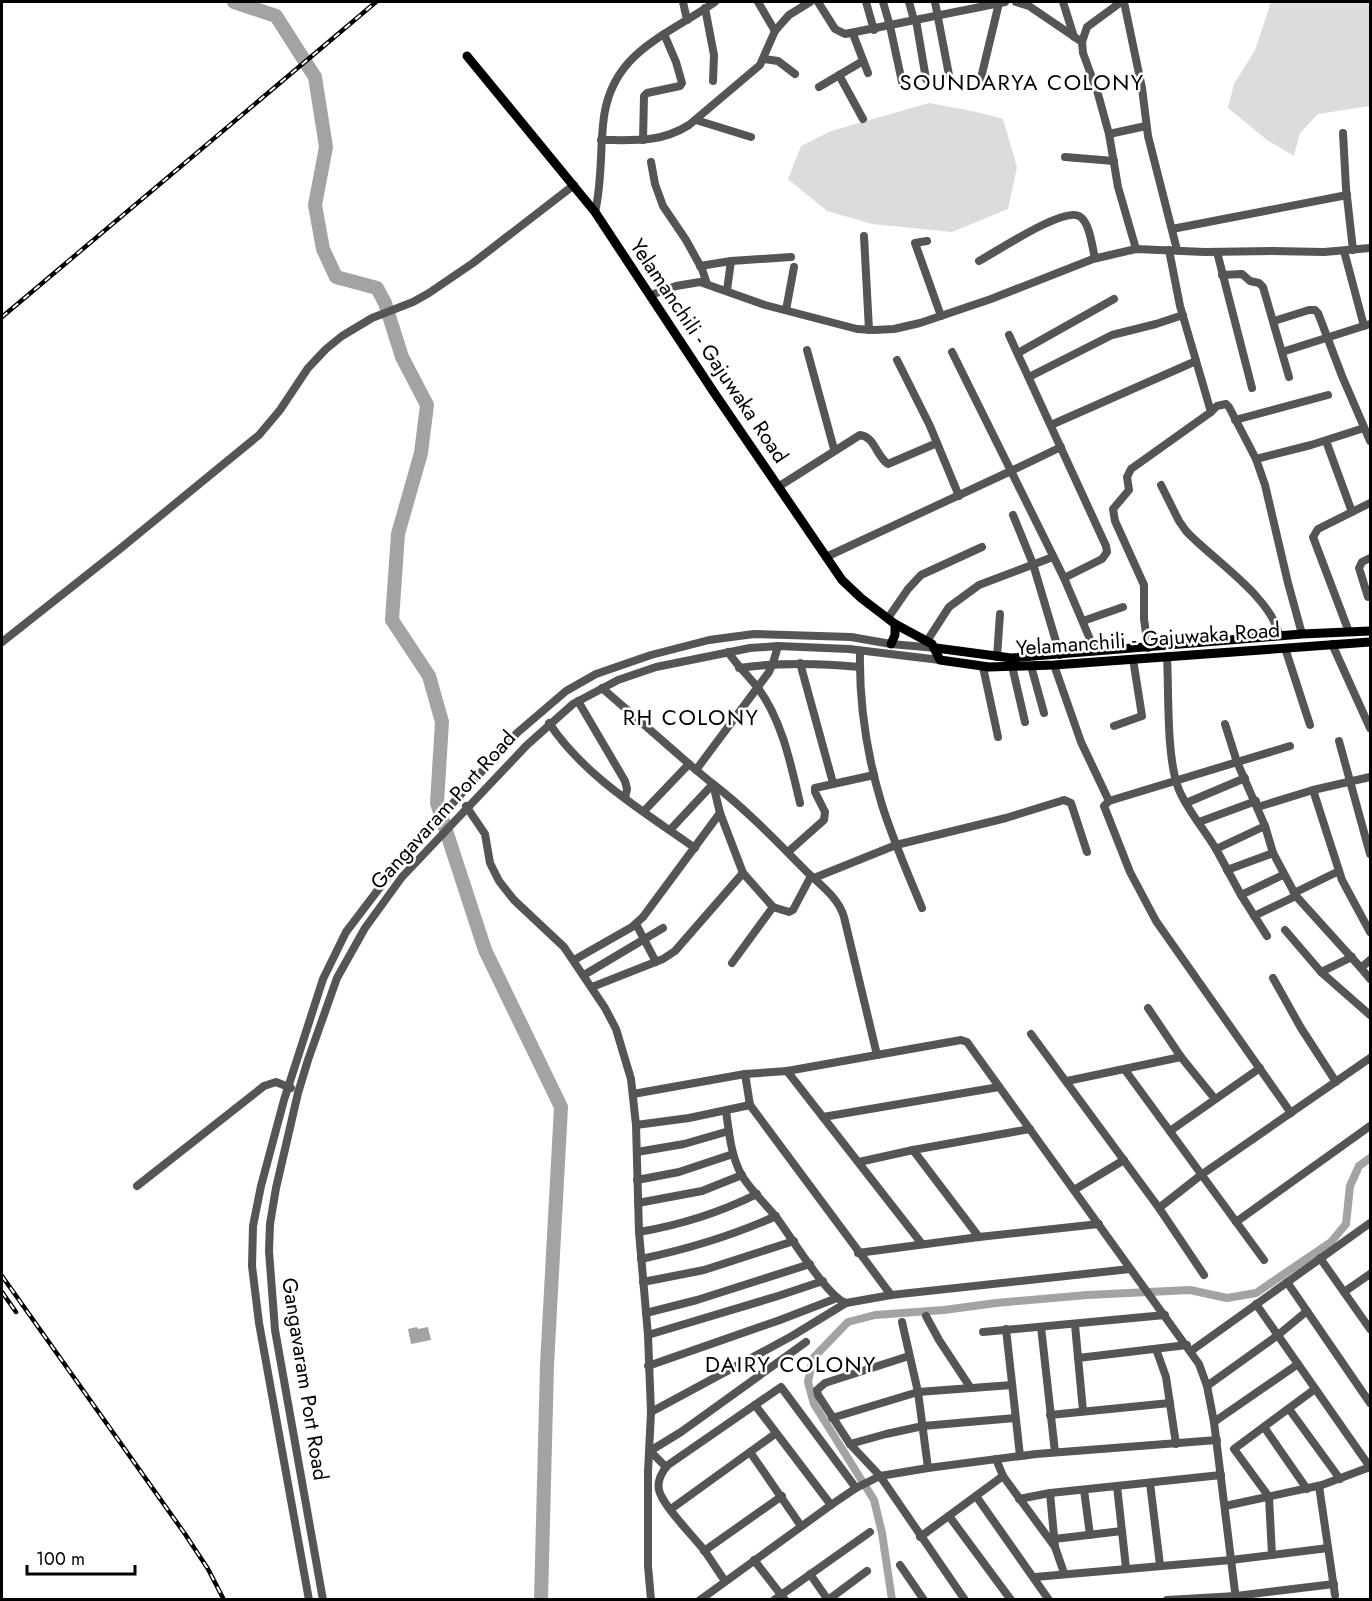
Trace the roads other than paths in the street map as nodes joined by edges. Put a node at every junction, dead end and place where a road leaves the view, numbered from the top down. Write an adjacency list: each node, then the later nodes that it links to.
1 (683, 2): 17 (street)
2 (715, 2): 15 (street)
3 (758, 2): 21 (street)
4 (810, 2): 21 (street)
5 (818, 2): 23 (street)
6 (866, 2): 20 (street)
7 (883, 2): 19 (street)
8 (909, 2): 18 (street)
9 (935, 2): 16 (street)
10 (1002, 2): 14 (street); 33 (street)
11 (1018, 2): 24 (street)
12 (1063, 2): 24 (street)
13 (1120, 3): 25 (street); 40 (street)
14 (962, 5): 16 (street)
15 (705, 8): 17 (street); 35 (street)
16 (939, 15): 18 (street); 32 (street)
17 (687, 20): 22 (street)
18 (915, 20): 19 (street); 34 (street)
19 (890, 26): 20 (street); 36 (street)
20 (874, 30): 23 (street)
21 (775, 31): 27 (street)
22 (664, 34): 44 (street); 45 (street)
23 (853, 34): 28 (street)
24 (1074, 37): 25 (street)
25 (1082, 42): 42 (street)
26 (467, 56): 49 (main road, Yelamanchili - Gajuwaka Road)
27 (764, 59): 30 (street); 39 (street)
28 (863, 61): 29 (street); 31 (street)
29 (868, 73)
30 (795, 74)
31 (839, 75): 37 (street); 38 (street)
32 (949, 75)
33 (981, 78)
34 (926, 79)
35 (713, 81)
36 (902, 82)
37 (819, 87)
38 (863, 119)
39 (696, 120): 43 (street); 45 (street)
40 (1146, 126): 42 (street); 52 (street)
41 (1343, 133): 50 (street)
42 (1109, 134): 47 (street)
43 (751, 138)
44 (601, 140): 45 (street); 51 (street)
45 (643, 140)
46 (1065, 157): 47 (street)
47 (1114, 161): 56 (street)
48 (651, 162): 65 (street)
49 (574, 185): 51 (main road, Yelamanchili - Gajuwaka Road); 123 (street)
50 (1347, 195): 52 (street); 58 (street)
51 (595, 212): 70 (main road, Yelamanchili - Gajuwaka Road)
52 (1172, 229): 57 (street)
53 (864, 236): 77 (street)
54 (927, 241): 74 (street)
55 (1371, 248): 58 (street)
56 (1136, 249): 57 (street); 62 (street)
57 (1173, 250): 60 (street); 73 (street)
58 (1353, 250): 59 (street)
59 (1344, 251): 60 (street); 76 (street)
60 (1217, 252): 67 (street)
61 (791, 256): 63 (street)
62 (1095, 258): 64 (street); 74 (street)
63 (731, 261): 65 (street); 69 (street)
64 (979, 261)
65 (700, 266): 68 (street)
66 (794, 267): 72 (street)
67 (1222, 275): 75 (street); 88 (street)
68 (707, 284): 69 (street); 70 (street)
69 (727, 290): 72 (street)
70 (651, 295): 102 (main road, Yelamanchili - Gajuwaka Road)
71 (1114, 299): 83 (street)
72 (786, 310): 77 (street)
73 (1183, 315): 85 (street); 86 (street)
74 (941, 316): 77 (street)
75 (1274, 321): 79 (street); 82 (street)
76 (1367, 325): 79 (street)
77 (869, 330)
78 (1009, 335): 83 (street)
79 (1327, 338): 82 (street); 93 (street)
80 (807, 350): 98 (street)
81 (952, 352): 100 (street)
82 (1282, 352): 87 (street)
83 (1018, 353): 86 (street)
84 (897, 360): 96 (street)
85 (1197, 362): 90 (street); 92 (street)
86 (1029, 377): 92 (street)
87 (1289, 377)
88 (1252, 388)
89 (1328, 395): 91 (street)
90 (1211, 411): 91 (street); 130 (street)
91 (1235, 420): 99 (street)
92 (1051, 425): 97 (street)
93 (1364, 428): 94 (street); 95 (street)
94 (1326, 441): 99 (street); 105 (street)
95 (1371, 441)
96 (937, 443): 98 (street); 103 (street)
97 (1061, 447): 100 (street); 112 (street)
98 (834, 449): 102 (street)
99 (1256, 459): 120 (street)
100 (1011, 471): 103 (street); 109 (street)
101 (1161, 485): 121 (street)
102 (778, 487): 108 (main road, Yelamanchili - Gajuwaka Road)
103 (959, 496): 108 (street)
104 (1371, 503): 105 (street)
105 (1352, 512): 119 (street)
106 (1013, 515): 111 (street)
107 (982, 547): 116 (street)
108 (826, 557): 116 (main road, Yelamanchili - Gajuwaka Road)
109 (1053, 557): 111 (street); 112 (street)
110 (1371, 558): 113 (street)
111 (1033, 564): 122 (street); 135 (street)
112 (1064, 578): 117 (street)
113 (1368, 597)
114 (1124, 608): 117 (street)
115 (1000, 614): 137 (street)
116 (891, 621): 122 (main road, Yelamanchili - Gajuwaka Road); 125 (main road)
117 (1083, 621): 133 (street)
118 (1371, 631): 119 (main road, Yelamanchili - Gajuwaka Road)
119 (1349, 632): 120 (main road, Yelamanchili - Gajuwaka Road)
120 (1302, 634): 121 (main road, Yelamanchili - Gajuwaka Road)
121 (1279, 636): 130 (main road, Yelamanchili - Gajuwaka Road)
122 (927, 641): 129 (main road, Yelamanchili - Gajuwaka Road)
123 (2, 642)
124 (1371, 642): 126 (main road, Yelamanchili - Gajuwaka Road)
125 (891, 644): 127 (street, Gangavaram Port Road); 129 (street, Gangavaram Port Road)
126 (1332, 644): 131 (main road, Yelamanchili - Gajuwaka Road); 157 (street)
127 (687, 645): 139 (street); 230 (street, Gangavaram Port Road)
128 (778, 646): 132 (street, Gangavaram Port Road); 134 (street, Gangavaram Port Road); 141 (street)
129 (936, 648): 137 (main road, Yelamanchili - Gajuwaka Road); 140 (main road)
130 (1148, 648): 133 (main road, Yelamanchili - Gajuwaka Road)
131 (1285, 648): 136 (main road, Yelamanchili - Gajuwaka Road); 155 (street)
132 (860, 651): 140 (street, Gangavaram Port Road); 146 (street)
133 (1095, 651): 135 (main road, Yelamanchili - Gajuwaka Road)
134 (728, 652): 139 (street, Gangavaram Port Road); 148 (street)
135 (1060, 655): 137 (main road, Yelamanchili - Gajuwaka Road)
136 (1167, 656): 138 (main road, Yelamanchili - Gajuwaka Road); 168 (street)
137 (997, 657)
138 (1133, 659): 143 (main road, Yelamanchili - Gajuwaka Road); 156 (street)
139 (691, 660): 149 (street, Gangavaram Port Road)
140 (940, 660): 147 (main road, Yelamanchili - Gajuwaka Road)
141 (773, 663): 142 (street); 148 (street); 150 (street)
142 (800, 663): 146 (street); 170 (street)
143 (1054, 665): 145 (main road, Yelamanchili - Gajuwaka Road); 174 (street)
144 (1012, 666): 145 (main road, Yelamanchili - Gajuwaka Road); 147 (main road, Yelamanchili - Gajuwaka Road); 153 (street)
145 (1031, 666): 152 (street)
146 (860, 667): 165 (street)
147 (983, 667): 159 (street)
148 (740, 668): 150 (street)
149 (602, 688): 151 (street, Gangavaram Port Road); 163 (street)
150 (758, 688): 164 (street); 175 (street)
151 (580, 705): 158 (street, Gangavaram Port Road); 173 (street)
152 (1044, 713)
153 (1025, 722)
154 (1225, 724): 162 (street)
155 (1310, 725)
156 (1114, 726)
157 (1371, 728)
158 (554, 730): 173 (street); 178 (street, Gangavaram Port Road)
159 (998, 737)
160 (1339, 741): 169 (street)
161 (1290, 746): 162 (street)
162 (1237, 762): 167 (street); 168 (street)
163 (689, 764): 164 (street); 179 (street)
164 (696, 770): 171 (street)
165 (874, 775): 170 (street); 184 (street)
166 (1371, 777): 169 (street)
167 (1245, 778): 176 (street); 177 (street)
168 (1176, 780): 174 (street); 176 (street)
169 (1350, 781): 172 (street); 190 (street)
170 (833, 783): 187 (street)
171 (713, 784): 180 (street); 183 (street); 187 (street)
172 (1313, 790): 177 (street); 192 (street)
173 (625, 798): 179 (street)
174 (1109, 801): 224 (street)
175 (800, 802)
176 (1186, 802): 181 (street)
177 (1257, 804): 181 (street); 182 (street)
178 (465, 808): 208 (street); 233 (street, Gangavaram Port Road)
179 (644, 811): 183 (street)
180 (720, 813): 185 (street); 193 (street)
181 (1199, 822): 186 (street)
182 (1265, 826): 186 (street); 189 (street)
183 (670, 830): 185 (street)
184 (896, 845): 188 (street); 195 (street); 199 (street)
185 (695, 848): 201 (street)
186 (1216, 849): 191 (street)
187 (788, 852): 195 (street)
188 (1087, 852)
189 (1273, 853): 191 (street); 194 (street)
190 (1371, 854)
191 (1227, 870): 196 (street)
192 (1339, 871): 197 (street); 204 (street)
193 (743, 873): 198 (street); 210 (street)
194 (1283, 875): 196 (street); 197 (street)
195 (813, 877): 198 (street); 221 (street)
196 (1240, 895): 200 (street)
197 (1295, 895): 200 (street); 207 (street)
198 (773, 907): 211 (street)
199 (922, 908)
200 (1254, 916): 205 (street)
201 (636, 924): 206 (street); 208 (street)
202 (663, 928): 206 (street)
203 (1285, 930): 213 (street)
204 (1371, 932)
205 (1267, 936)
206 (645, 939): 210 (street); 214 (street)
207 (1352, 957): 212 (street); 213 (street)
208 (574, 960): 214 (street)
209 (1371, 960): 212 (street)
210 (656, 962): 217 (street)
211 (732, 963)
212 (1361, 968): 216 (street)
213 (1321, 972): 219 (street)
214 (585, 975): 217 (street)
215 (1273, 978): 229 (street)
216 (1371, 979)
217 (592, 987): 232 (street)
218 (1148, 1008): 222 (street)
219 (1371, 1015)
220 (1032, 1035): 228 (street)
221 (877, 1055): 226 (street); 231 (street)
222 (1181, 1057): 225 (street); 234 (street)
223 (1371, 1058): 229 (street)
224 (1260, 1068): 234 (street); 237 (street)
225 (1125, 1070): 228 (street); 243 (street)
226 (787, 1071): 227 (street); 238 (street)
227 (745, 1074): 232 (street); 235 (street)
228 (1067, 1082): 247 (street)
229 (1336, 1082): 237 (street)
230 (289, 1086): 233 (street); 252 (street); 373 (street, Gangavaram Port Road)
231 (999, 1088): 238 (street); 241 (street)
232 (633, 1092): 239 (street)
233 (298, 1093): 374 (street, Gangavaram Port Road)
234 (1215, 1099): 243 (street)
235 (750, 1105): 236 (street); 265 (street)
236 (726, 1111): 239 (street); 242 (street)
237 (1291, 1113): 250 (street)
238 (823, 1117): 248 (street)
239 (636, 1125): 245 (street)
240 (1371, 1126): 258 (street)
241 (1030, 1130): 244 (street); 253 (street)
242 (729, 1131): 245 (street); 246 (street)
243 (1170, 1131): 250 (street)
244 (913, 1150): 248 (street); 262 (street)
245 (637, 1152): 251 (street)
246 (733, 1155): 249 (street); 251 (street)
247 (1124, 1160): 253 (street); 256 (street)
248 (859, 1162): 264 (street)
249 (742, 1175): 254 (street); 255 (street)
250 (1201, 1175): 256 (street); 258 (street)
251 (637, 1180): 255 (street)
252 (137, 1186)
253 (1074, 1190): 260 (street)
254 (757, 1194): 257 (street); 261 (street)
255 (638, 1203): 261 (street)
256 (1159, 1208): 272 (street)
257 (776, 1216): 263 (street); 267 (street)
258 (1236, 1222): 268 (street)
259 (1371, 1223): 266 (street)
260 (1099, 1224): 262 (street); 270 (street)
261 (639, 1232): 267 (street)
262 (979, 1237): 264 (street)
263 (794, 1241): 269 (street); 274 (street)
264 (922, 1244): 265 (street)
265 (858, 1253): 277 (street)
266 (1320, 1258): 275 (street); 276 (street)
267 (641, 1259): 274 (street)
268 (1264, 1260)
269 (810, 1264): 273 (street); 282 (street)
270 (1130, 1269): 277 (street); 283 (street)
271 (1371, 1274): 276 (street)
272 (1204, 1275)
273 (823, 1281): 278 (street); 291 (street)
274 (643, 1282): 282 (street)
275 (1287, 1282): 280 (street); 281 (street)
276 (1344, 1292): 289 (street)
277 (891, 1295): 279 (street)
278 (837, 1298): 279 (street); 299 (street)
279 (846, 1303): 310 (street)
280 (1256, 1304): 292 (street); 294 (street)
281 (1307, 1311): 292 (street); 306 (street)
282 (645, 1313): 291 (street)
283 (1165, 1315): 286 (street); 294 (street)
284 (927, 1316): 302 (street)
285 (902, 1322): 296 (street)
286 (1075, 1325): 287 (street); 297 (street)
287 (1041, 1327): 288 (street); 311 (street)
288 (1006, 1329): 290 (street); 300 (street)
289 (1371, 1329)
290 (983, 1332)
291 (648, 1335): 299 (street)
292 (1278, 1335): 298 (street); 301 (street)
293 (806, 1342): 322 (street)
294 (1189, 1348): 295 (street); 301 (street)
295 (1156, 1349): 297 (street); 305 (street)
296 (909, 1356): 304 (street); 312 (street)
297 (1078, 1358): 309 (street)
298 (1298, 1364): 303 (street); 314 (street)
299 (648, 1366): 310 (street)
300 (1012, 1385): 302 (street); 313 (street)
301 (1207, 1386): 314 (street)
302 (970, 1387): 304 (street)
303 (1315, 1389): 308 (street); 329 (street)
304 (918, 1392): 312 (street); 315 (street)
305 (1170, 1403): 309 (street); 320 (street)
306 (1371, 1403)
307 (755, 1405): 317 (street); 328 (street); 338 (street)
308 (1289, 1409): 316 (street); 334 (street)
309 (1083, 1411): 311 (street)
310 (651, 1412): 322 (street)
311 (1050, 1415): 324 (street)
312 (832, 1418): 319 (street)
313 (1015, 1418): 315 (street); 325 (street)
314 (1214, 1422): 318 (street)
315 (923, 1426): 319 (street); 330 (street)
316 (1264, 1427): 321 (street); 339 (street)
317 (776, 1434): 323 (street); 346 (street)
318 (1217, 1440): 320 (street); 326 (street)
319 (850, 1444): 332 (street)
320 (1176, 1444): 324 (street)
321 (1234, 1449): 326 (street); 344 (street)
322 (650, 1451): 328 (street); 375 (street)
323 (750, 1452): 342 (street); 348 (street)
324 (1054, 1452): 325 (street)
325 (1020, 1456): 327 (street)
326 (1219, 1456): 331 (street)
327 (996, 1459): 330 (street); 333 (street)
328 (666, 1467): 348 (street)
329 (1370, 1467): 334 (street)
330 (928, 1468): 332 (street)
331 (1221, 1475): 335 (street); 347 (street)
332 (880, 1476): 338 (street); 354 (street)
333 (1003, 1476): 343 (street); 345 (street)
334 (1340, 1479): 337 (street)
335 (1150, 1484): 336 (street); 362 (street)
336 (1117, 1486): 340 (street); 351 (street)
337 (1319, 1486): 339 (street); 356 (street)
338 (856, 1488): 346 (street)
339 (1307, 1489): 344 (street)
340 (1084, 1490): 341 (street); 353 (street)
341 (1050, 1493): 345 (street); 355 (street)
342 (782, 1496): 350 (street); 357 (street)
343 (976, 1496): 349 (street); 367 (street)
344 (1269, 1497): 347 (street); 358 (street)
345 (1019, 1499): 355 (street)
346 (831, 1505): 350 (street)
347 (1225, 1506): 360 (street)
348 (671, 1509): 357 (street)
349 (949, 1516): 354 (street); 379 (street)
350 (801, 1526): 359 (street)
351 (1122, 1531): 353 (street); 363 (street)
352 (870, 1532): 366 (street)
353 (1090, 1535): 355 (street)
354 (920, 1537): 378 (street)
355 (1055, 1543): 365 (street)
356 (1328, 1548): 358 (street); 369 (street)
357 (704, 1551): 368 (street)
358 (1272, 1555): 360 (street)
359 (754, 1560): 368 (street); 371 (street)
360 (1231, 1560): 362 (street); 372 (street)
361 (900, 1565): 377 (street)
362 (1160, 1565): 363 (street)
363 (1126, 1568): 365 (street)
364 (867, 1571): 366 (street)
365 (1064, 1573): 367 (street)
366 (810, 1574): 371 (street)
367 (1035, 1577): 380 (street)
368 (725, 1581): 376 (street)
369 (1334, 1584): 370 (street); 372 (street)
370 (1335, 1595)
371 (780, 1598)
372 (1236, 1598): 381 (street)
373 (309, 1599)
374 (323, 1599)
375 (651, 1599)
376 (700, 1599)
377 (924, 1599)
378 (963, 1599)
379 (1011, 1599)
380 (1049, 1599)
381 (1167, 1599)

